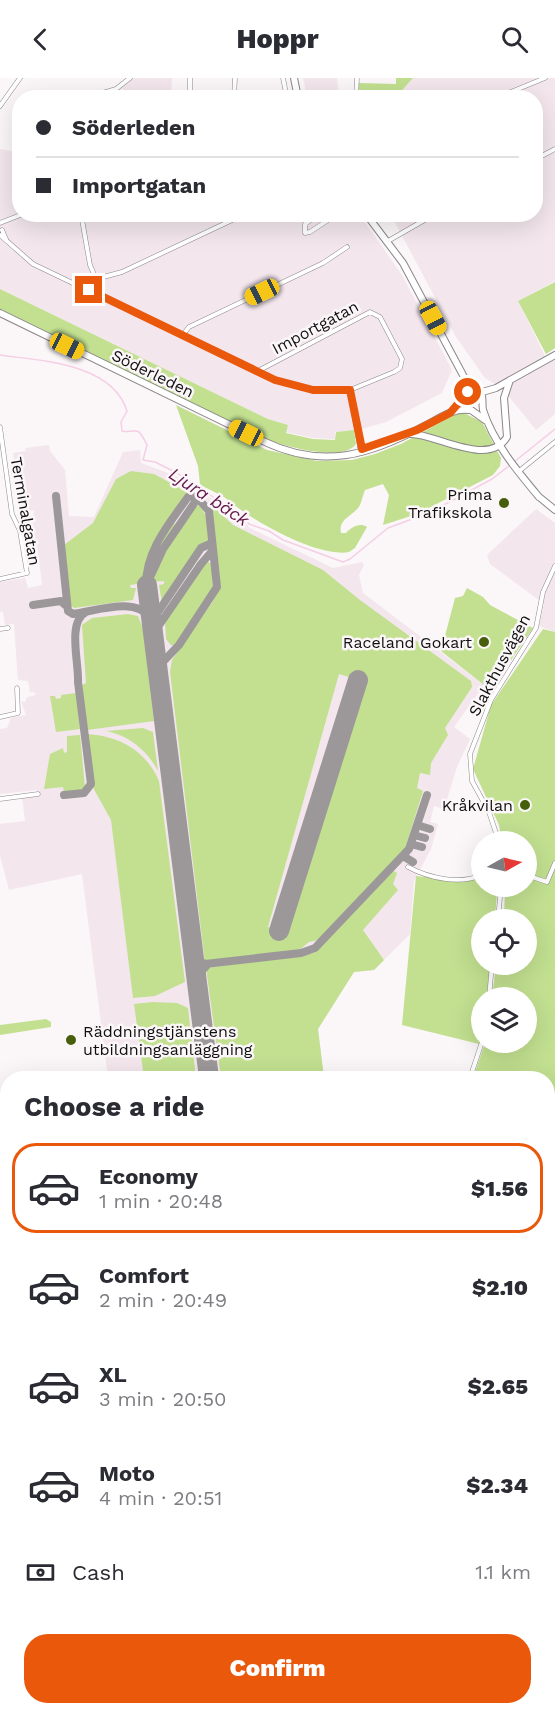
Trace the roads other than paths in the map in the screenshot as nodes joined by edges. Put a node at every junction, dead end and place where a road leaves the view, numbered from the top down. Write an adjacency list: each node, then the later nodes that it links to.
1 (20, 78): 6 (street)
2 (130, 78): 4 (street)
3 (544, 78): 5 (street)
4 (113, 90)
5 (515, 90)
6 (0, 106)
7 (82, 222): 17 (street)
8 (230, 222): 17 (street)
9 (308, 222): 10 (street)
10 (325, 222)
11 (372, 222): 15 (main road)
12 (376, 222): 15 (main road)
13 (419, 222): 15 (street)
14 (1, 228): 18 (street, Importgatan)
15 (386, 239): 23 (main road)
16 (347, 247): 20 (street)
17 (96, 279): 18 (street)
18 (89, 290): 20 (street, Importgatan)
19 (0, 313): 36 (main road, Söderleden)
20 (182, 336): 22 (street, Importgatan)
21 (555, 356): 24 (main road)
22 (256, 372): 26 (street, Importgatan); 26 (street, Importgatan)
23 (464, 376): 27 (main road); 28 (main road)
24 (510, 380): 25 (main road); 35 (main road)
25 (496, 388): 27 (main road); 29 (main road)
26 (350, 390): 36 (street)
27 (477, 392): 28 (main road); 29 (main road)
28 (464, 396): 30 (main road); 31 (main road, Söderleden)
29 (483, 403): 30 (main road); 35 (main road)
30 (471, 410): 31 (main road, Söderleden); 35 (main road)
31 (450, 413): 33 (main road, Söderleden)
32 (0, 427): 42 (street, Terminalgatan)
33 (414, 432): 35 (main road); 36 (main road, Söderleden)
34 (555, 442): 38 (street)
35 (500, 445): 37 (main road)
36 (360, 451)
37 (511, 464): 38 (main road); 39 (main road)
38 (519, 472): 39 (main road)
39 (539, 497): 40 (main road)
40 (555, 510)
41 (555, 566): 49 (street, Slakthusvägen)
42 (0, 579)
43 (8, 628): 44 (street)
44 (0, 629)
45 (17, 688): 46 (street)
46 (0, 717)
47 (38, 794): 48 (street)
48 (0, 799)
49 (495, 831)
50 (555, 863): 53 (street)
51 (408, 867): 52 (street)
52 (471, 878)
53 (537, 878)
54 (478, 1053): 55 (street)
55 (472, 1071)

